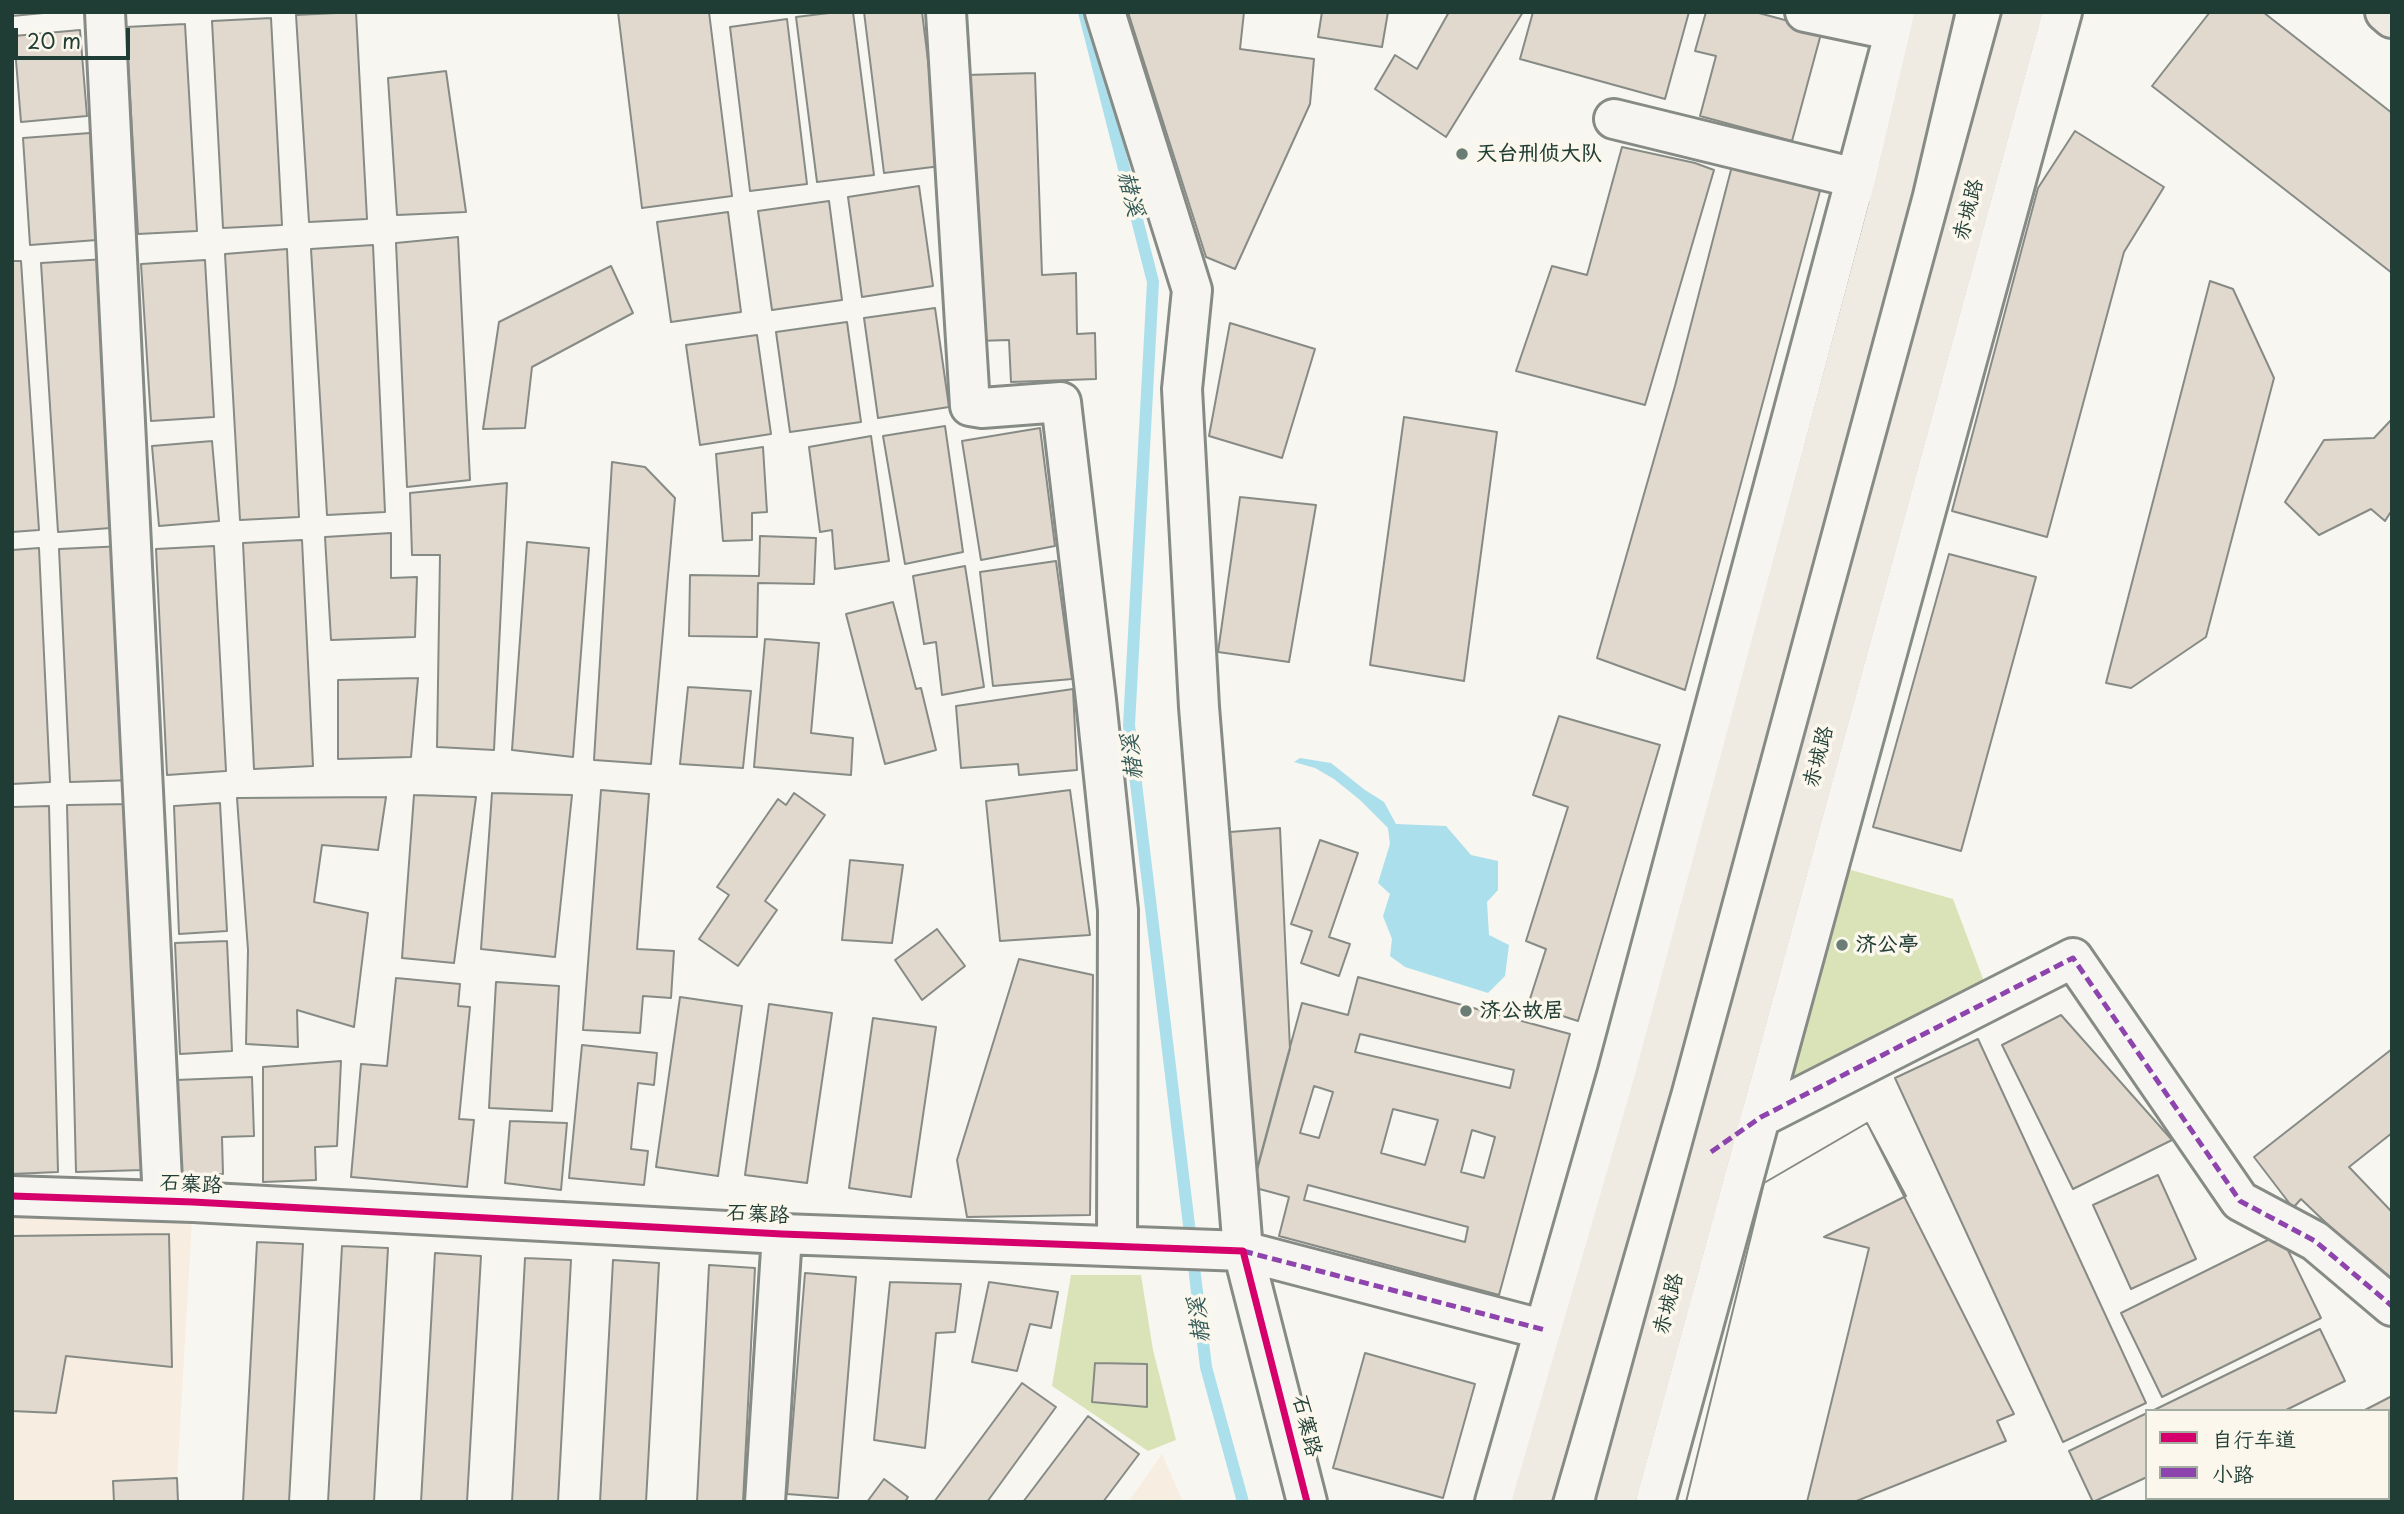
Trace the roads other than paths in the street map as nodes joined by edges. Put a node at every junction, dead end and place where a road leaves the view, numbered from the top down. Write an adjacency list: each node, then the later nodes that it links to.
1 (105, 12): 15 (street)
2 (946, 12): 17 (street)
3 (1105, 12): 18 (street)
4 (1805, 12): 9 (street)
5 (2023, 12): 13 (main road, 赤城路)
6 (2062, 12): 12 (street)
7 (2385, 12): 8 (main road)
8 (2392, 18)
9 (1915, 24): 11 (main road)
10 (1614, 119): 11 (street)
11 (1875, 183): 20 (street); 24 (main road)
12 (1761, 1117): 13 (street); 19 (street); 26 (street)
13 (1711, 1152): 25 (main road, 赤城路)
14 (12, 1196): 15 (street, 石寨路)
15 (163, 1201): 16 (street, 石寨路)
16 (782, 1234): 17 (street, 石寨路); 21 (street)
17 (1117, 1246): 18 (street, 石寨路)
18 (1243, 1251): 20 (street); 22 (street, 石寨路)
19 (2392, 1306)
20 (1545, 1330): 23 (street)
21 (765, 1502)
22 (1307, 1502)
23 (1495, 1502)
24 (1531, 1502)
25 (1616, 1502)
26 (1655, 1502)

